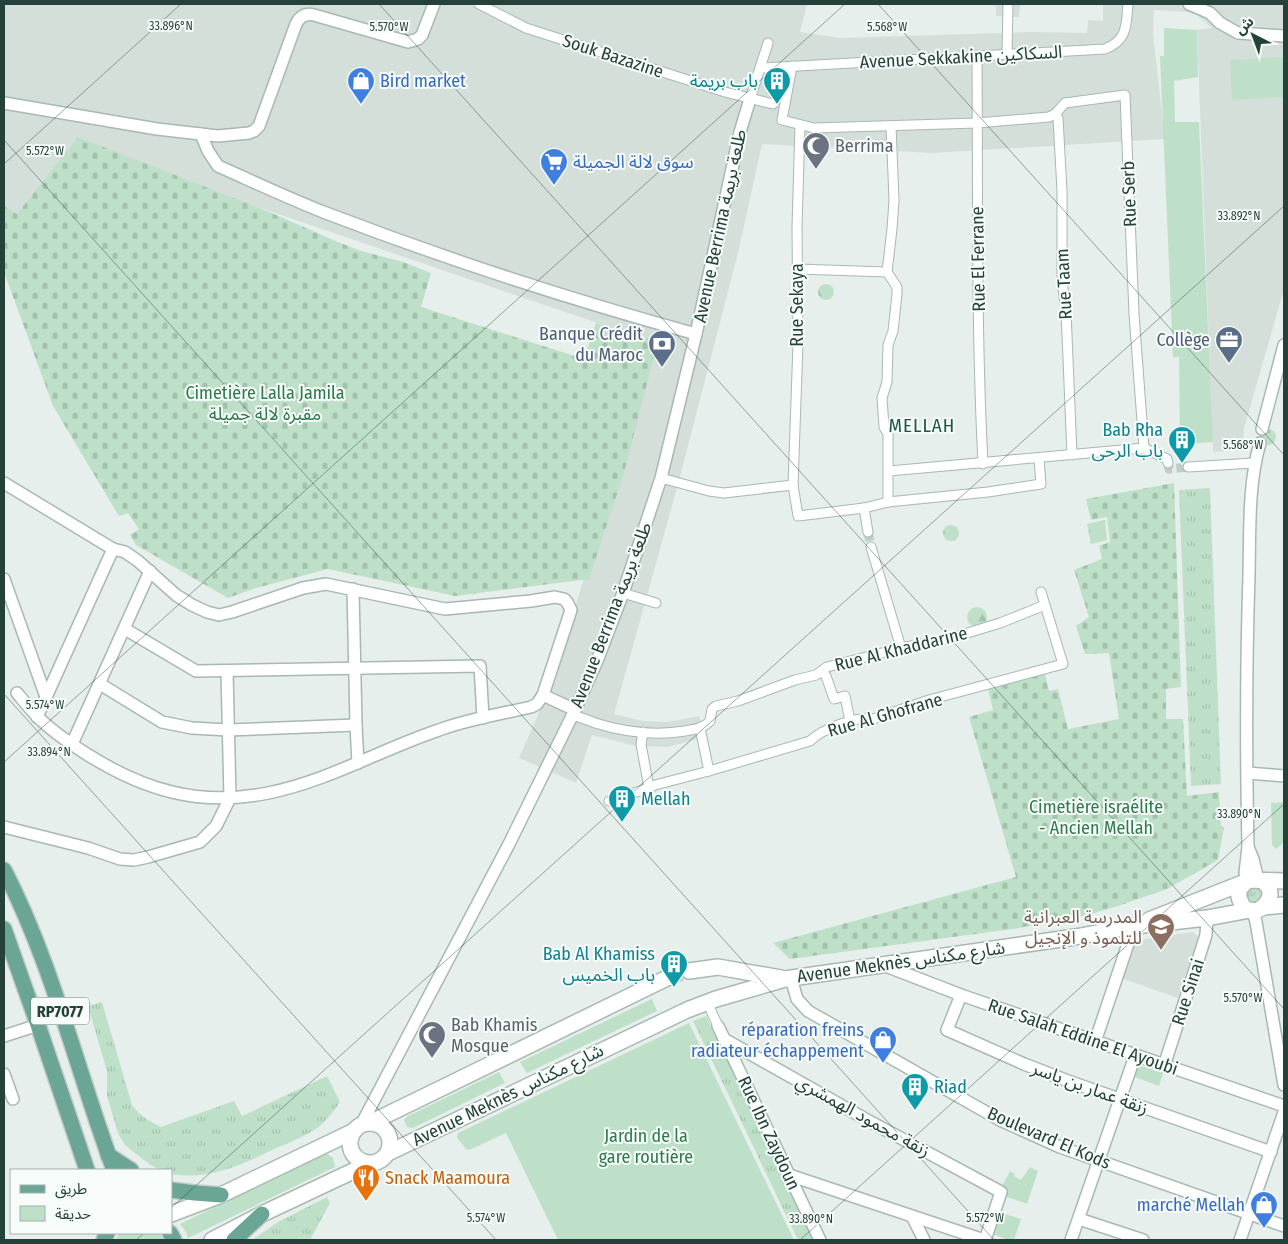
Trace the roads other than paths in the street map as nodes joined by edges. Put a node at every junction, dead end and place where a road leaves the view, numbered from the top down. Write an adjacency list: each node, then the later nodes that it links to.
1 (434, 4): 19 (street)
2 (479, 4): 12 (street, Souk Bazazine)
3 (1008, 4): 8 (street)
4 (1128, 4): 8 (street, Avenue Sekkakine السكاكين)
5 (1189, 4): 6 (street)
6 (1284, 36)
7 (768, 43): 11 (street, Avenue Berrima طلعة بريمة)
8 (1007, 54): 9 (street, Avenue Sekkakine السكاكين)
9 (977, 55): 10 (street, Avenue Sekkakine السكاكين); 16 (street, Rue El Ferrane)
10 (792, 66): 11 (street, Avenue Sekkakine السكاكين); 14 (street)
11 (761, 68): 12 (street, Avenue Berrima طلعة بريمة)
12 (750, 98): 14 (street, Souk Bazazine); 22 (street, Avenue Berrima طلعة بريمة)
13 (4, 103): 19 (street)
14 (779, 106): 17 (street)
15 (1056, 114): 16 (street, Rue Serb); 26 (street, Rue Serb); 27 (street, Rue Taam)
16 (977, 123): 18 (street, Rue Serb); 31 (street, Rue El Ferrane)
17 (800, 125): 18 (street, Rue Serb); 20 (street, Rue Sekaya)
18 (891, 126): 21 (street)
19 (201, 134): 22 (street)
20 (797, 269): 21 (street); 36 (street, Rue Sekaya)
21 (887, 272): 33 (street)
22 (696, 334): 34 (street, Avenue Berrima طلعة بريمة)
23 (1284, 345): 24 (street)
24 (1262, 429)
25 (1260, 443): 30 (street)
26 (1144, 448): 27 (street); 29 (street)
27 (1072, 455): 28 (street)
28 (1038, 459): 31 (street); 37 (street)
29 (1168, 463)
30 (1254, 463): 32 (street); 69 (street)
31 (983, 464): 33 (street)
32 (1188, 467)
33 (888, 472): 37 (street)
34 (661, 478): 36 (street); 46 (street, Avenue Berrima طلعة بريمة)
35 (4, 483): 41 (street)
36 (793, 485): 38 (street, Rue Sekaya)
37 (888, 502): 38 (street)
38 (864, 508): 39 (street)
39 (868, 532)
40 (871, 547): 50 (street)
41 (113, 549): 42 (street); 57 (street)
42 (150, 571): 44 (street); 49 (street)
43 (4, 579): 57 (street)
44 (353, 589): 51 (street); 56 (street)
45 (1041, 592): 48 (street)
46 (623, 593): 47 (street); 58 (street, Avenue Berrima طلعة بريمة)
47 (656, 603)
48 (1045, 605): 50 (street, Rue Al Khaddarine); 61 (street, Rue Al Ghofrane)
49 (124, 629): 52 (street); 54 (street)
50 (901, 648): 53 (street, Rue Al Khaddarine)
51 (355, 668): 52 (street); 60 (street); 62 (street)
52 (228, 671): 64 (street)
53 (822, 671): 61 (street); 63 (street, Rue Al Khaddarine)
54 (100, 684): 64 (street); 66 (street)
55 (17, 693): 59 (street)
56 (543, 695): 58 (street); 60 (street)
57 (46, 697): 59 (street)
58 (574, 712): 65 (street); 103 (street, Avenue Berrima طلعة بريمة)
59 (37, 717): 66 (street)
60 (483, 718): 67 (street)
61 (850, 721): 68 (street, Rue Al Ghofrane)
62 (356, 725): 64 (street); 67 (street)
63 (700, 728): 65 (street); 68 (street)
64 (228, 730): 72 (street)
65 (643, 732): 71 (street)
66 (72, 744): 72 (street)
67 (358, 763): 72 (street)
68 (709, 771): 71 (street, Rue Al Ghofrane)
69 (1248, 773): 70 (street); 76 (street)
70 (1284, 776)
71 (649, 788): 73 (street, Rue Al Ghofrane)
72 (230, 798): 74 (street)
73 (609, 801)
74 (4, 827)
75 (4, 870): 106 (main road, RP7077)
76 (1252, 881): 77 (street, Avenue Meknès شارع مكناس); 79 (street); 79 (street); 81 (street, Avenue Meknès شارع مكناس)
77 (1284, 881)
78 (1284, 905): 79 (street, Avenue Meknès شارع مكناس)
79 (1257, 912): 80 (street, Avenue Meknès شارع مكناس); 98 (street)
80 (1207, 918): 81 (street, Avenue Meknès شارع مكناس); 96 (street, Rue Sinai)
81 (1134, 926): 83 (street, Avenue Meknès شارع مكناس); 94 (street)
82 (4, 929): 90 (main road, RP7077)
83 (883, 965): 87 (street, Avenue Meknès شارع مكناس); 88 (street, Rue Salah Eddine El Ayoubi)
84 (718, 967): 85 (street, Avenue Meknès شارع مكناس); 87 (street, Avenue Meknès شارع مكناس); 89 (street)
85 (689, 971)
86 (667, 978): 103 (street, Avenue Meknès شارع مكناس)
87 (788, 979): 89 (street, Avenue Meknès شارع مكناس); 107 (street, Boulevard El Kods)
88 (961, 995): 94 (street, Rue Salah Eddine El Ayoubi); 100 (street, زنقة عمار بن ياسر)
89 (711, 1000): 91 (street); 105 (street, Avenue Meknès شارع مكناس)
90 (38, 1025): 92 (street); 109 (main road, RP7077)
91 (718, 1026): 93 (street, Rue Ibn Zaydoun)
92 (4, 1036)
93 (724, 1039): 112 (street, Rue Ibn Zaydoun); 125 (street, زنقة محمود الهمشري)
94 (1095, 1042): 95 (street, Rue Salah Eddine El Ayoubi)
95 (1135, 1056): 96 (street, Rue Salah Eddine El Ayoubi); 100 (street)
96 (1164, 1066): 101 (street, Rue Salah Eddine El Ayoubi)
97 (4, 1074): 99 (street)
98 (1284, 1085)
99 (13, 1100)
100 (1120, 1100): 104 (street, زنقة عمار بن ياسر); 107 (street)
101 (1284, 1106)
102 (1284, 1112): 104 (street)
103 (362, 1126): 105 (street); 108 (street); 114 (street, Avenue Meknès شارع مكناس)
104 (1271, 1152): 117 (street)
105 (388, 1153): 108 (street)
106 (108, 1155): 110 (main road, RP7077); 111 (main road)
107 (1099, 1161): 117 (street, Boulevard El Kods); 119 (street)
108 (368, 1164): 116 (street)
109 (87, 1169)
110 (114, 1169)
111 (129, 1169)
112 (789, 1175): 118 (street); 123 (street, Rue Ibn Zaydoun)
113 (172, 1190): 114 (main road)
114 (221, 1194): 115 (street, Avenue Meknès شارع مكناس)
115 (172, 1214)
116 (262, 1214): 121 (street); 122 (main road)
117 (1249, 1214): 120 (street, Boulevard El Kods); 128 (street)
118 (913, 1218): 124 (street); 125 (street)
119 (1079, 1219): 126 (street); 127 (street)
120 (1284, 1226)
121 (212, 1240)
122 (234, 1240)
123 (820, 1240)
124 (924, 1240)
125 (984, 1240)
126 (1072, 1240)
127 (1143, 1240)
128 (1240, 1240)

